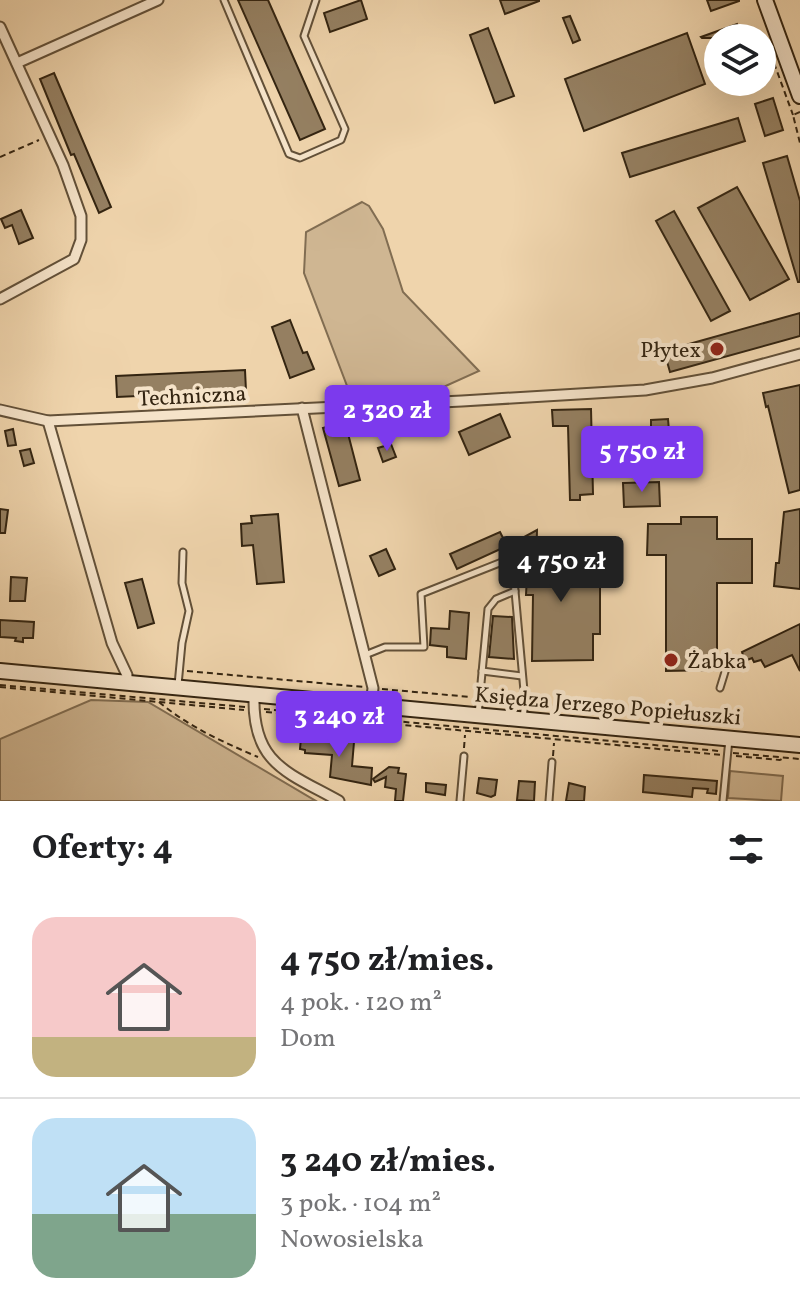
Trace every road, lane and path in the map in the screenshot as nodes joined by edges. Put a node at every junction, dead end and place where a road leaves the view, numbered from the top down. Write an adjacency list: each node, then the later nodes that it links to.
1 (138, 0): 5 (lane)
2 (224, 0): 3 (lane)
3 (316, 0)
4 (765, 0): 8 (street)
5 (152, 2): 7 (street)
6 (0, 27): 7 (street)
7 (17, 63): 10 (street)
8 (800, 96)
9 (800, 112): 11 (path)
10 (50, 136): 12 (path); 13 (street)
11 (800, 143)
12 (0, 157)
13 (0, 299)
14 (800, 354): 15 (street, Techniczna)
15 (302, 408): 17 (street, Techniczna); 22 (street)
16 (0, 410): 17 (street, Techniczna)
17 (48, 421): 28 (street)
18 (576, 551): 19 (lane)
19 (605, 551)
20 (183, 552): 27 (lane)
21 (515, 591): 22 (lane); 25 (lane); 26 (lane)
22 (365, 655): 30 (street)
23 (728, 662): 31 (lane)
24 (0, 671): 28 (street, Księdza Jerzego Popiełuszki)
25 (482, 671): 26 (lane); 33 (lane)
26 (522, 676): 34 (lane)
27 (178, 681): 30 (path); 32 (street, Księdza Jerzego Popiełuszki); 35 (street, Księdza Jerzego Popiełuszki)
28 (126, 683): 32 (street, Księdza Jerzego Popiełuszki)
29 (0, 686): 32 (path)
30 (373, 688): 33 (path); 36 (street)
31 (720, 688)
32 (158, 695): 35 (path); 45 (path)
33 (479, 698): 34 (path); 37 (lane)
34 (525, 702): 38 (lane); 41 (path)
35 (253, 705): 36 (street, Księdza Jerzego Popiełuszki); 39 (path); 48 (street)
36 (371, 706): 37 (street, Księdza Jerzego Popiełuszki)
37 (478, 716): 38 (street, Księdza Jerzego Popiełuszki)
38 (523, 719): 41 (street, Księdza Jerzego Popiełuszki)
39 (466, 731): 40 (path); 43 (path)
40 (554, 739): 41 (path); 47 (path)
41 (726, 744): 42 (street, Księdza Jerzego Popiełuszki); 44 (path); 51 (lane)
42 (796, 748): 44 (path)
43 (464, 756): 49 (lane)
44 (784, 757): 46 (path)
45 (262, 759)
46 (800, 759)
47 (552, 762): 50 (lane)
48 (339, 801)
49 (460, 801)
50 (549, 801)
51 (723, 801)

